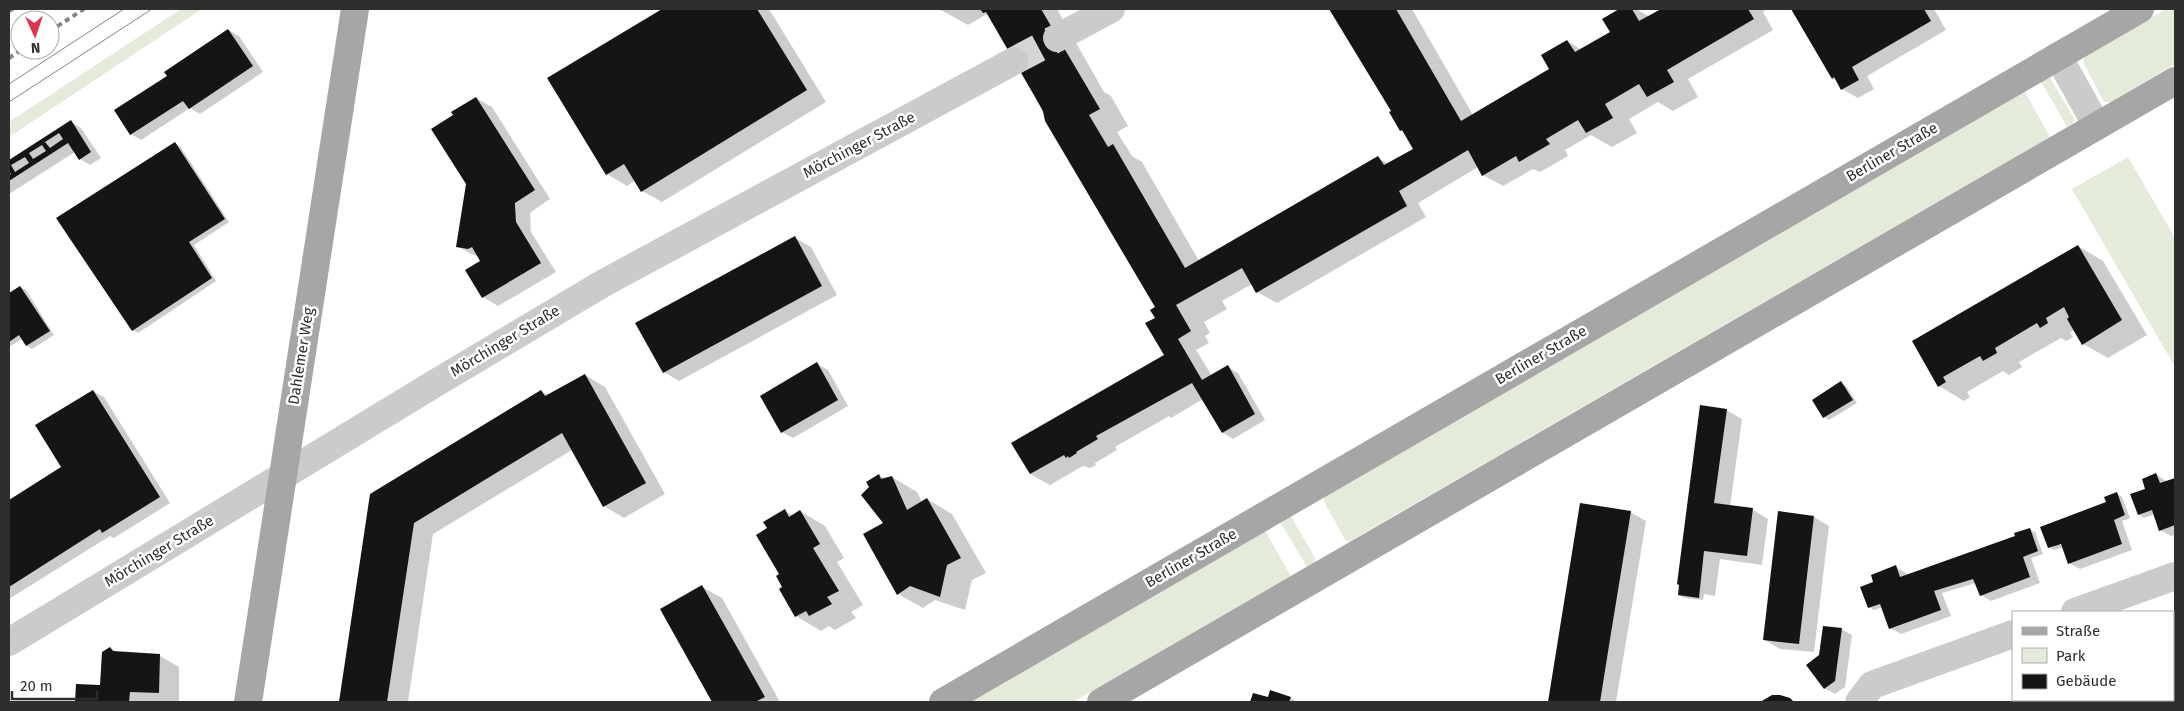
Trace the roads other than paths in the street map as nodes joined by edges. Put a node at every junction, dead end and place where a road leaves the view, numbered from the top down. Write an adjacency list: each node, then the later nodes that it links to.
1 (355, 9): 9 (main road, Dahlemer Weg)
2 (1111, 9): 4 (street)
3 (2140, 9): 5 (main road, Berliner Straße)
4 (1057, 38)
5 (2058, 56): 8 (street); 15 (main road, Berliner Straße)
6 (1014, 61): 9 (street, Mörchinger Straße)
7 (2175, 81): 8 (main road)
8 (2097, 126): 16 (main road)
9 (282, 477): 13 (street, Mörchinger Straße); 14 (main road, Dahlemer Weg)
10 (2175, 576): 11 (street)
11 (2078, 611)
12 (2012, 634): 17 (street)
13 (9, 642)
14 (248, 702)
15 (943, 702)
16 (1101, 702)
17 (1859, 702)

